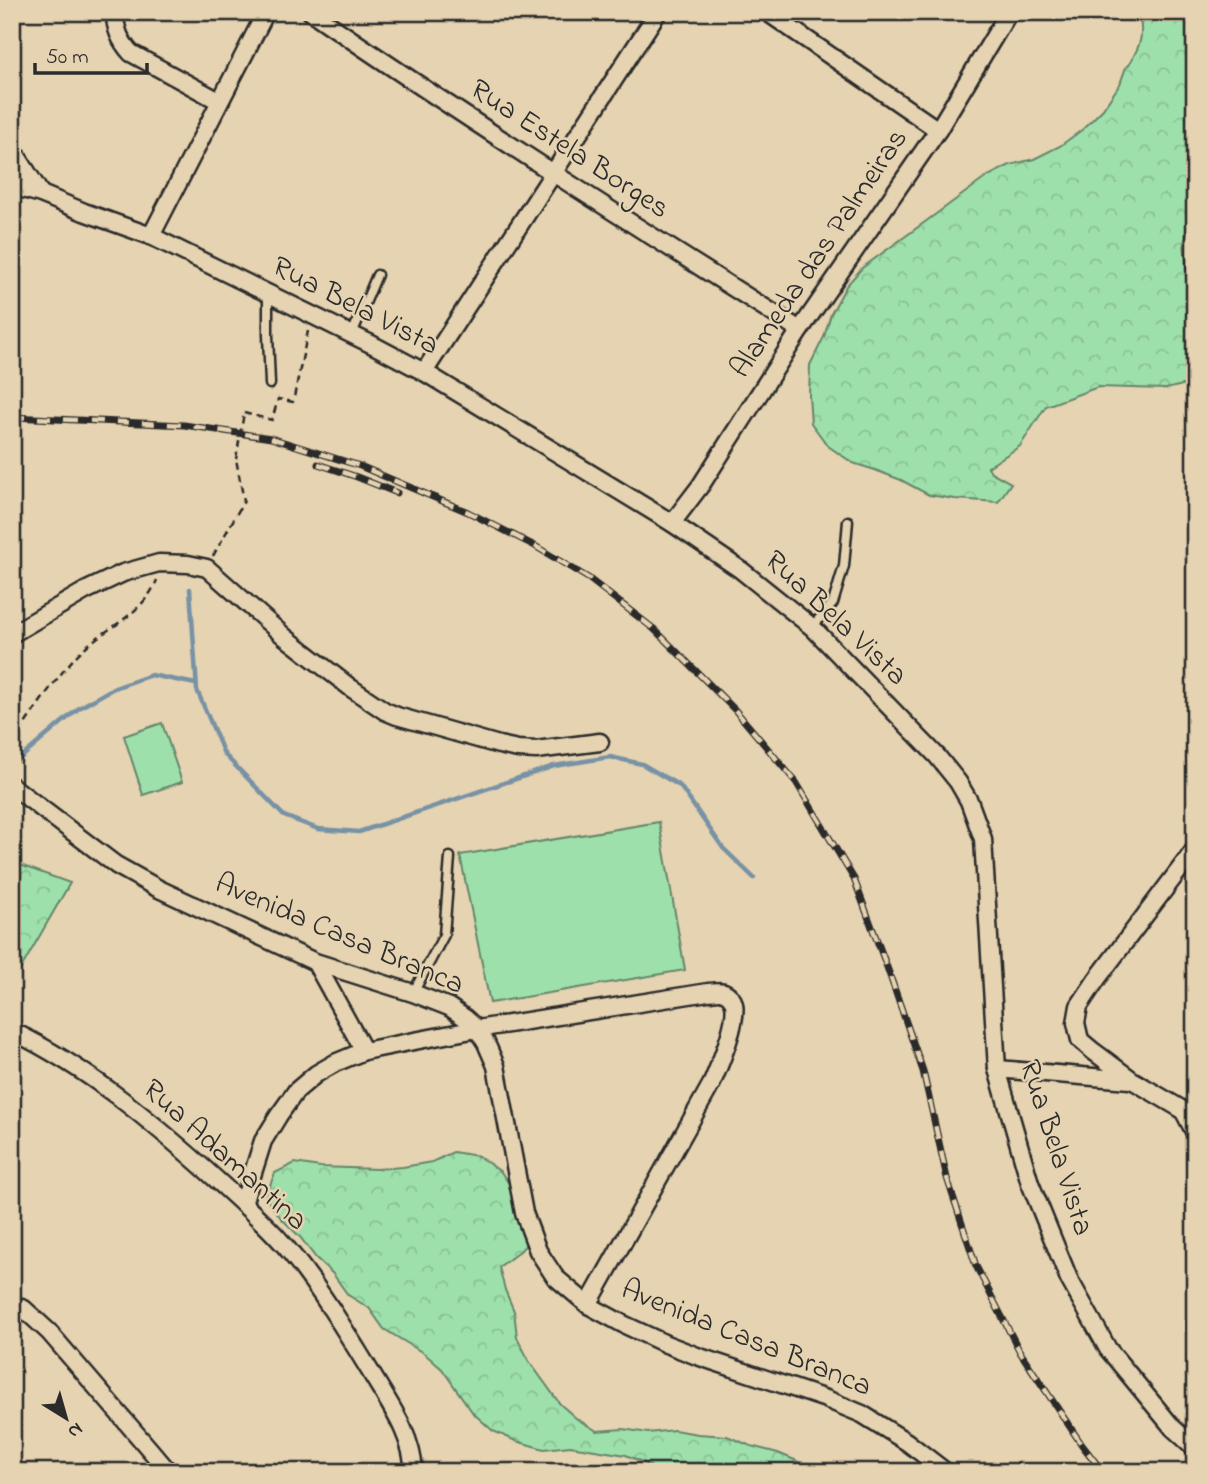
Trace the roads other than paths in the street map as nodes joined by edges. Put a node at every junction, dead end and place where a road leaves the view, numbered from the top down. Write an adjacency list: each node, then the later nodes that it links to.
1 (114, 12): 7 (street)
2 (266, 12): 7 (street)
3 (311, 12): 10 (street, Rua Estela Borges)
4 (658, 12): 10 (street)
5 (767, 12): 8 (street)
6 (1009, 12): 8 (street, Alameda das Palmeiras)
7 (219, 101): 13 (street)
8 (938, 130): 16 (street, Alameda das Palmeiras)
9 (12, 148): 12 (street)
10 (552, 174): 16 (street, Rua Estela Borges); 18 (street)
11 (12, 186): 12 (street, Rua Bela Vista)
12 (41, 194): 13 (street, Rua Bela Vista)
13 (151, 236): 15 (street, Rua Bela Vista)
14 (377, 275): 17 (lane)
15 (268, 293): 17 (street, Rua Bela Vista); 19 (lane)
16 (800, 330): 21 (street, Alameda das Palmeiras)
17 (352, 334): 18 (street, Rua Bela Vista)
18 (424, 372): 21 (street, Rua Bela Vista)
19 (270, 384)
20 (848, 521): 22 (lane)
21 (672, 523): 22 (street, Rua Bela Vista)
22 (812, 627): 33 (street, Rua Bela Vista)
23 (12, 634): 24 (street)
24 (600, 742)
25 (12, 786): 28 (street, Avenida Casa Branca)
26 (1195, 849): 34 (street)
27 (450, 857): 29 (lane)
28 (315, 962): 29 (street, Avenida Casa Branca); 32 (street)
29 (413, 993): 30 (street, Avenida Casa Branca)
30 (477, 1029): 32 (street); 39 (street, Avenida Casa Branca); 39 (street)
31 (12, 1031): 37 (street, Rua Adamantina)
32 (364, 1051): 37 (street)
33 (997, 1069): 34 (street); 40 (street, Rua Bela Vista)
34 (1132, 1080): 35 (street)
35 (1189, 1112): 36 (street)
36 (1195, 1133)
37 (243, 1204): 42 (street, Rua Adamantina)
38 (12, 1304): 41 (street)
39 (588, 1305): 43 (street, Avenida Casa Branca)
40 (1195, 1448)
41 (169, 1472)
42 (414, 1472)
43 (946, 1472)

